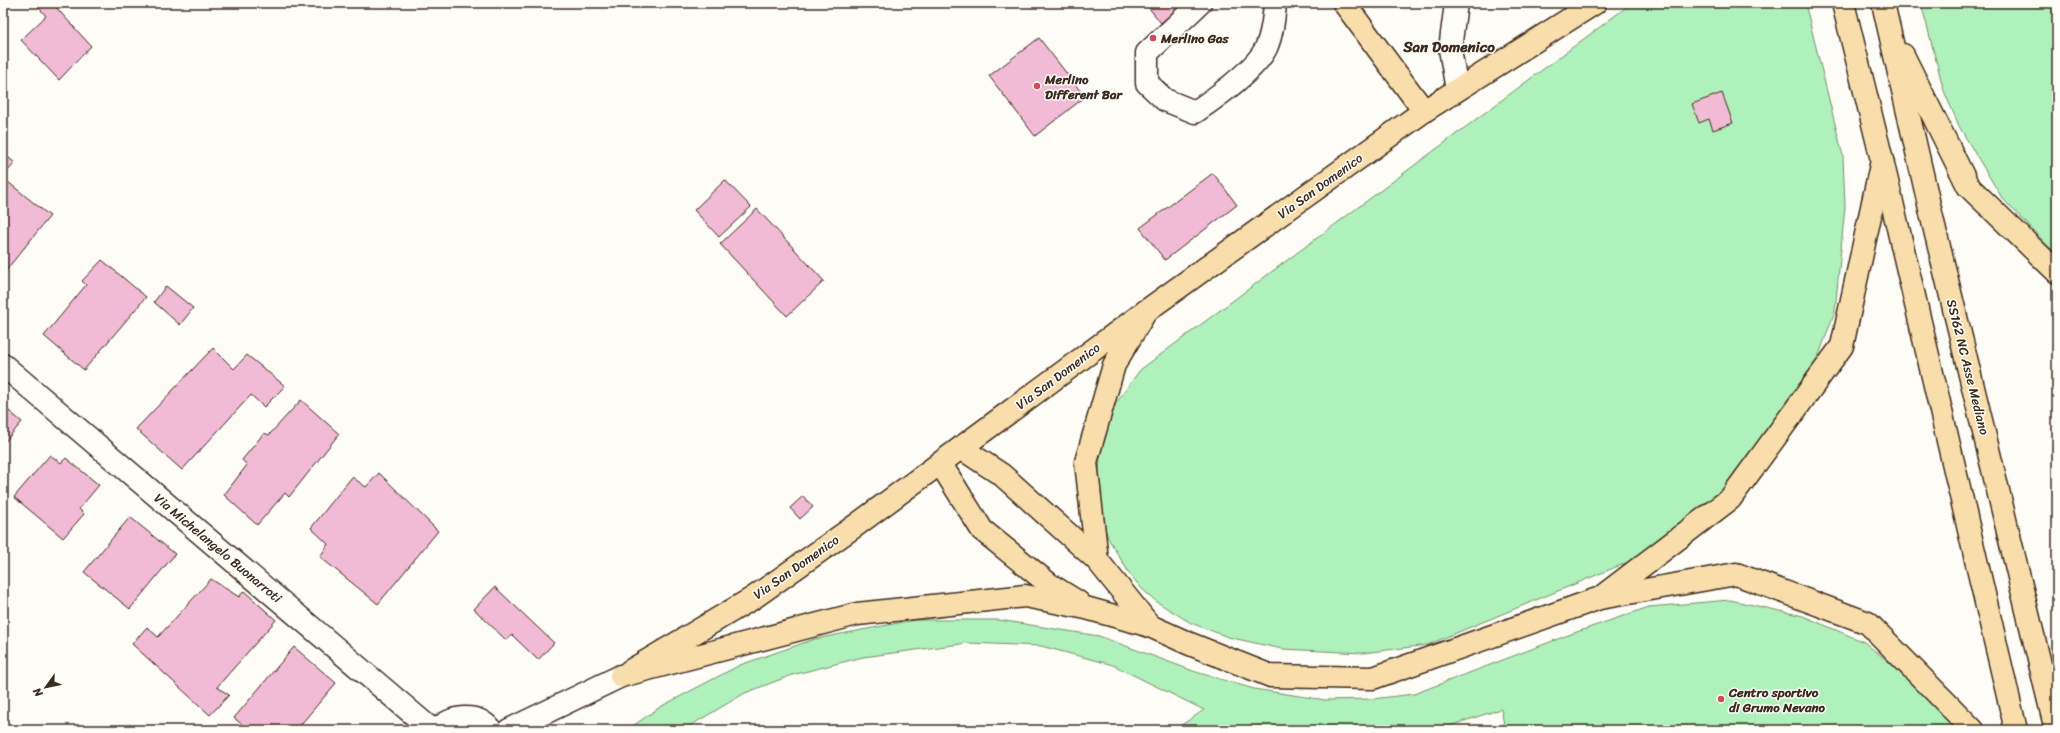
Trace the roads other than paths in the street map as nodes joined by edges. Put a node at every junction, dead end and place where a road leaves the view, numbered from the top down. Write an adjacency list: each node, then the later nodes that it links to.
1 (1200, 3): 2 (street)
2 (1275, 3)
3 (1344, 3): 9 (main road)
4 (1456, 3): 8 (street)
5 (1595, 3): 8 (main road, Via San Domenico)
6 (1843, 3): 10 (main road)
7 (1885, 13): 11 (main road); 27 (main road, SS162 NC Asse Mediano)
8 (1457, 90): 9 (main road, Via San Domenico)
9 (1424, 111): 12 (main road, Via San Domenico)
10 (1882, 160): 17 (main road); 26 (main road)
11 (2057, 272)
12 (1146, 311): 14 (main road, Via San Domenico); 16 (main road)
13 (3, 365): 21 (street, Via Michelangelo Buonarroti)
14 (961, 448): 15 (main road, Via San Domenico); 16 (main road)
15 (940, 463): 18 (main road); 20 (main road, Via San Domenico)
16 (1097, 560): 19 (main road)
17 (1600, 598): 19 (main road); 25 (main road)
18 (1086, 608): 19 (main road); 20 (main road)
19 (1150, 626)
20 (621, 676): 24 (street, Via San Domenico)
21 (432, 730)
22 (437, 730): 23 (street)
23 (491, 730)
24 (509, 730)
25 (1973, 730)
26 (2016, 730)
27 (2056, 730)

